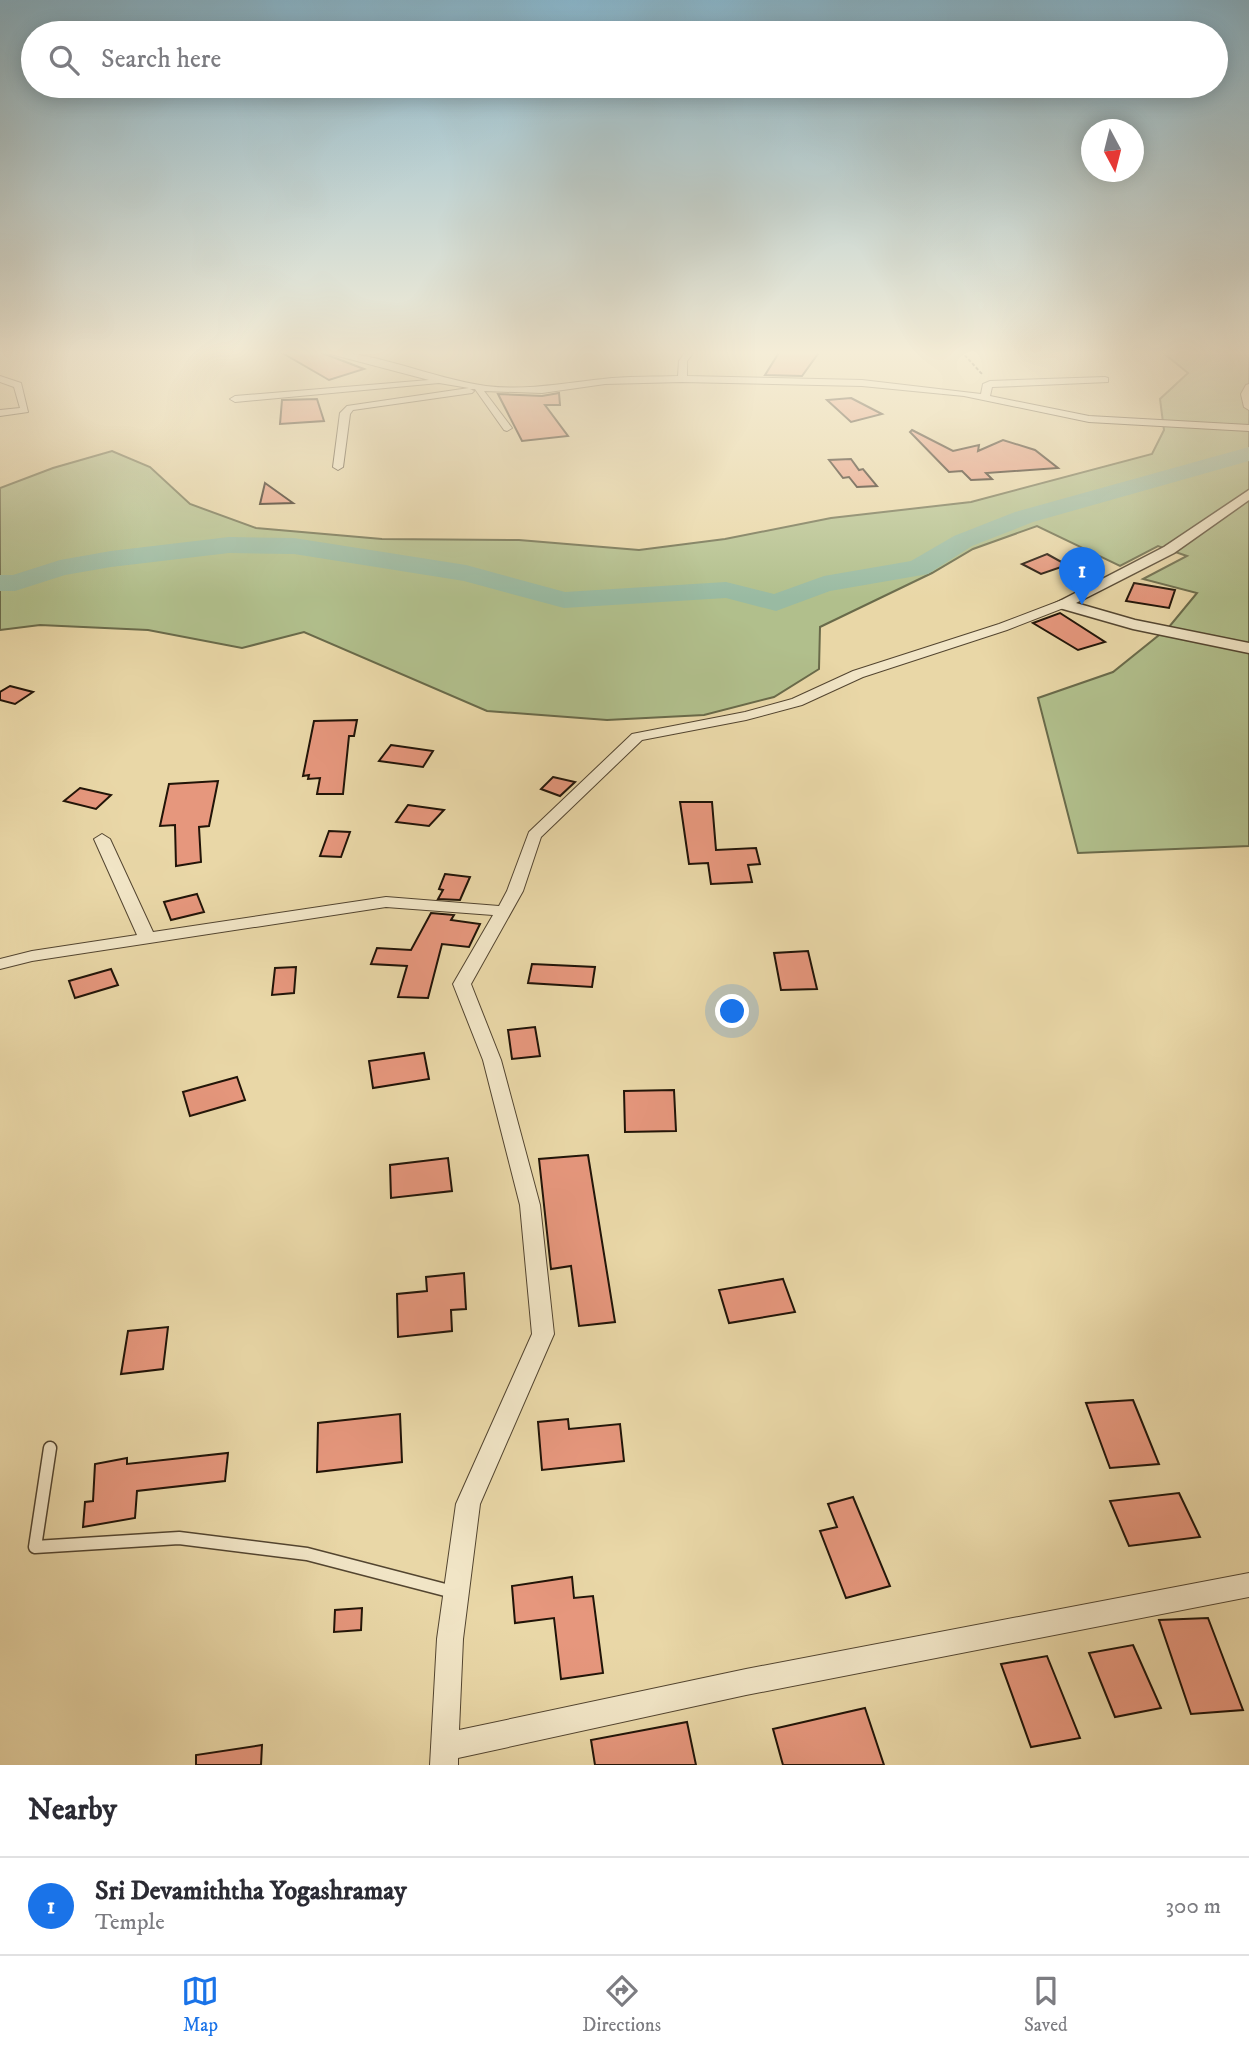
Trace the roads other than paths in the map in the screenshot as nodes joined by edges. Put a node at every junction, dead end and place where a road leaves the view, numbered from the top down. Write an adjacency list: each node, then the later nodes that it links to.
1 (342, 433): 2 (street)
2 (338, 467)
3 (1249, 494): 4 (street)
4 (1062, 604): 5 (street); 7 (street)
5 (1249, 648)
6 (102, 839): 8 (street)
7 (503, 911): 8 (street); 12 (street)
8 (147, 939): 9 (street)
9 (0, 964)
10 (50, 1448): 12 (lane)
11 (1249, 1585): 13 (street)
12 (456, 1593): 13 (street)
13 (445, 1756)

